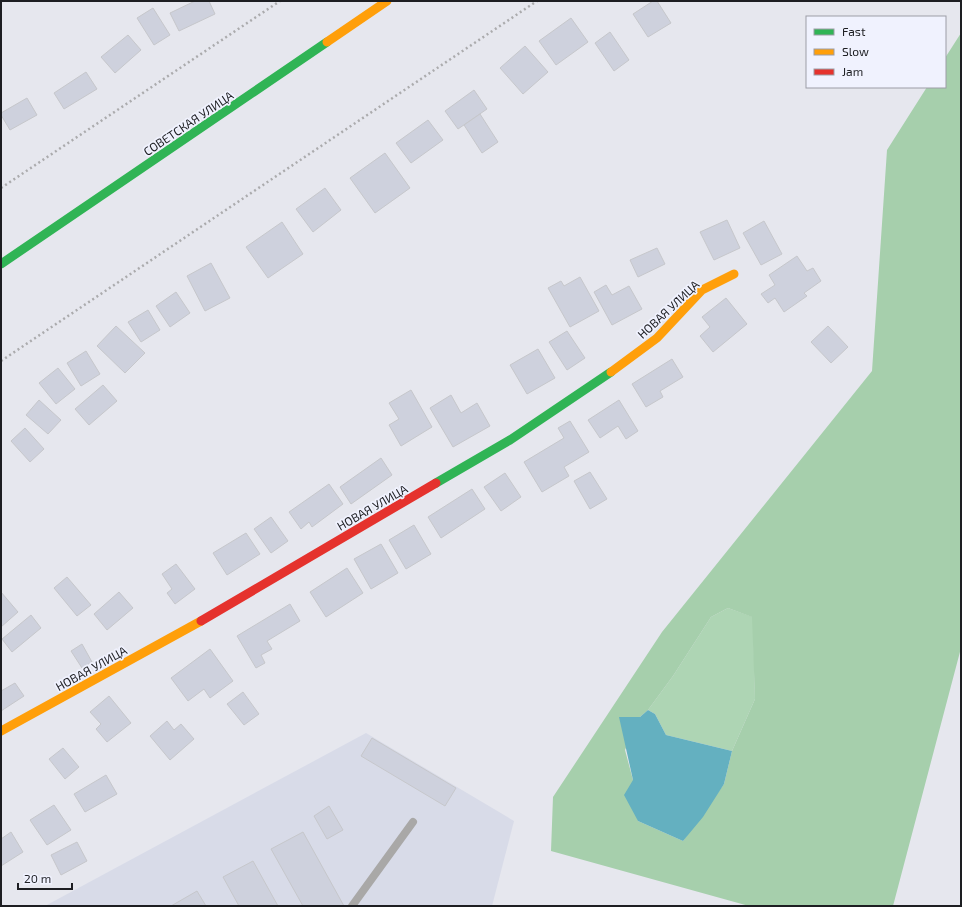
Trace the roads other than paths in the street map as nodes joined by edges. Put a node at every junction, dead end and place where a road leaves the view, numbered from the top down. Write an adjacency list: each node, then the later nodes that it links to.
1 (387, 1): 2 (street, СОВЕТСКАЯ УЛИЦА)
2 (1, 264)
3 (734, 274): 4 (street, НОВАЯ УЛИЦА)
4 (1, 732)
5 (413, 822): 6 (lane)
6 (352, 906)

